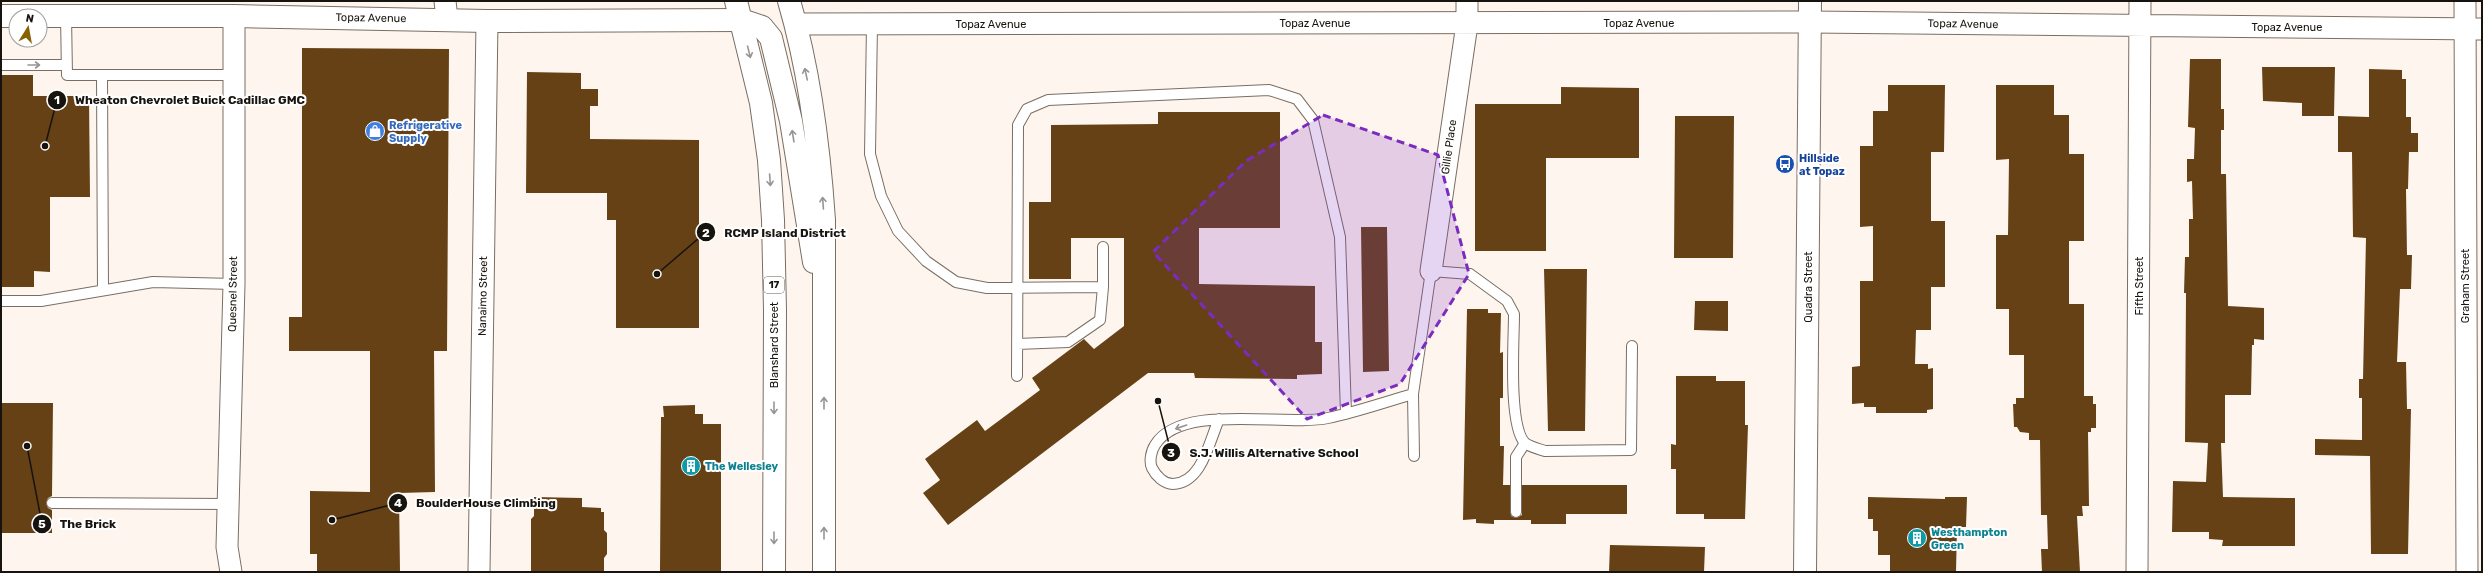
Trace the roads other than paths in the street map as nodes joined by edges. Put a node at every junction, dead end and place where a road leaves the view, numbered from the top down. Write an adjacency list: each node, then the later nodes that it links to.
1 (789, 1): 13 (main road)
2 (1467, 1): 15 (street, Gillie Place)
3 (1810, 1): 12 (main road, Quadra Street)
4 (2140, 1): 16 (street, Fifth Street)
5 (2465, 1): 17 (street, Graham Street)
6 (446, 10): 10 (main road, Topaz Avenue); 11 (main road, Topaz Avenue)
7 (738, 11): 11 (main road, Topaz Avenue); 29 (main road, Topaz Avenue, one-way to 7); 43 (main road, Blanshard Street / 17, one-way to 43)
8 (1, 16): 9 (main road, Topaz Avenue)
9 (66, 16): 10 (main road, Topaz Avenue); 19 (lane)
10 (234, 16): 21 (street, Quesnel Street)
11 (487, 21): 42 (street, Nanaimo Street)
12 (1810, 22): 15 (street, Topaz Avenue); 16 (street, Topaz Avenue); 45 (main road, Quadra Street)
13 (796, 24): 14 (street, Topaz Avenue); 29 (main road, one-way to 13)
14 (872, 24): 15 (street, Topaz Avenue); 26 (lane)
15 (1467, 24): 23 (street, Gillie Place)
16 (2140, 26): 17 (street, Topaz Avenue); 46 (street, Fifth Street)
17 (2473, 29): 47 (street, Graham Street)
18 (1, 65): 19 (lane, one-way to 19)
19 (66, 65): 20 (lane)
20 (102, 75): 21 (lane); 27 (lane)
21 (234, 75): 24 (street, Quesnel Street)
22 (1103, 247): 25 (lane)
23 (1431, 271): 33 (lane); 36 (lane)
24 (234, 284): 27 (lane); 39 (street, Quesnel Street)
25 (1103, 287): 26 (lane); 30 (lane)
26 (1018, 288): 30 (lane); 34 (lane)
27 (103, 290): 28 (lane)
28 (1, 301)
29 (824, 312): 44 (main road, one-way to 29)
30 (1017, 344): 32 (lane)
31 (1632, 346): 36 (lane)
32 (1017, 376)
33 (1413, 394): 34 (lane); 37 (lane)
34 (1346, 413): 35 (lane)
35 (1219, 419): 35 (lane, one-way to 35)
36 (1525, 443): 40 (lane)
37 (1414, 456)
38 (52, 503): 39 (lane)
39 (228, 504): 41 (street, Quesnel Street)
40 (1516, 512)
41 (231, 572)
42 (480, 572)
43 (774, 572)
44 (824, 572)
45 (1805, 572)
46 (2137, 572)
47 (2467, 572)

